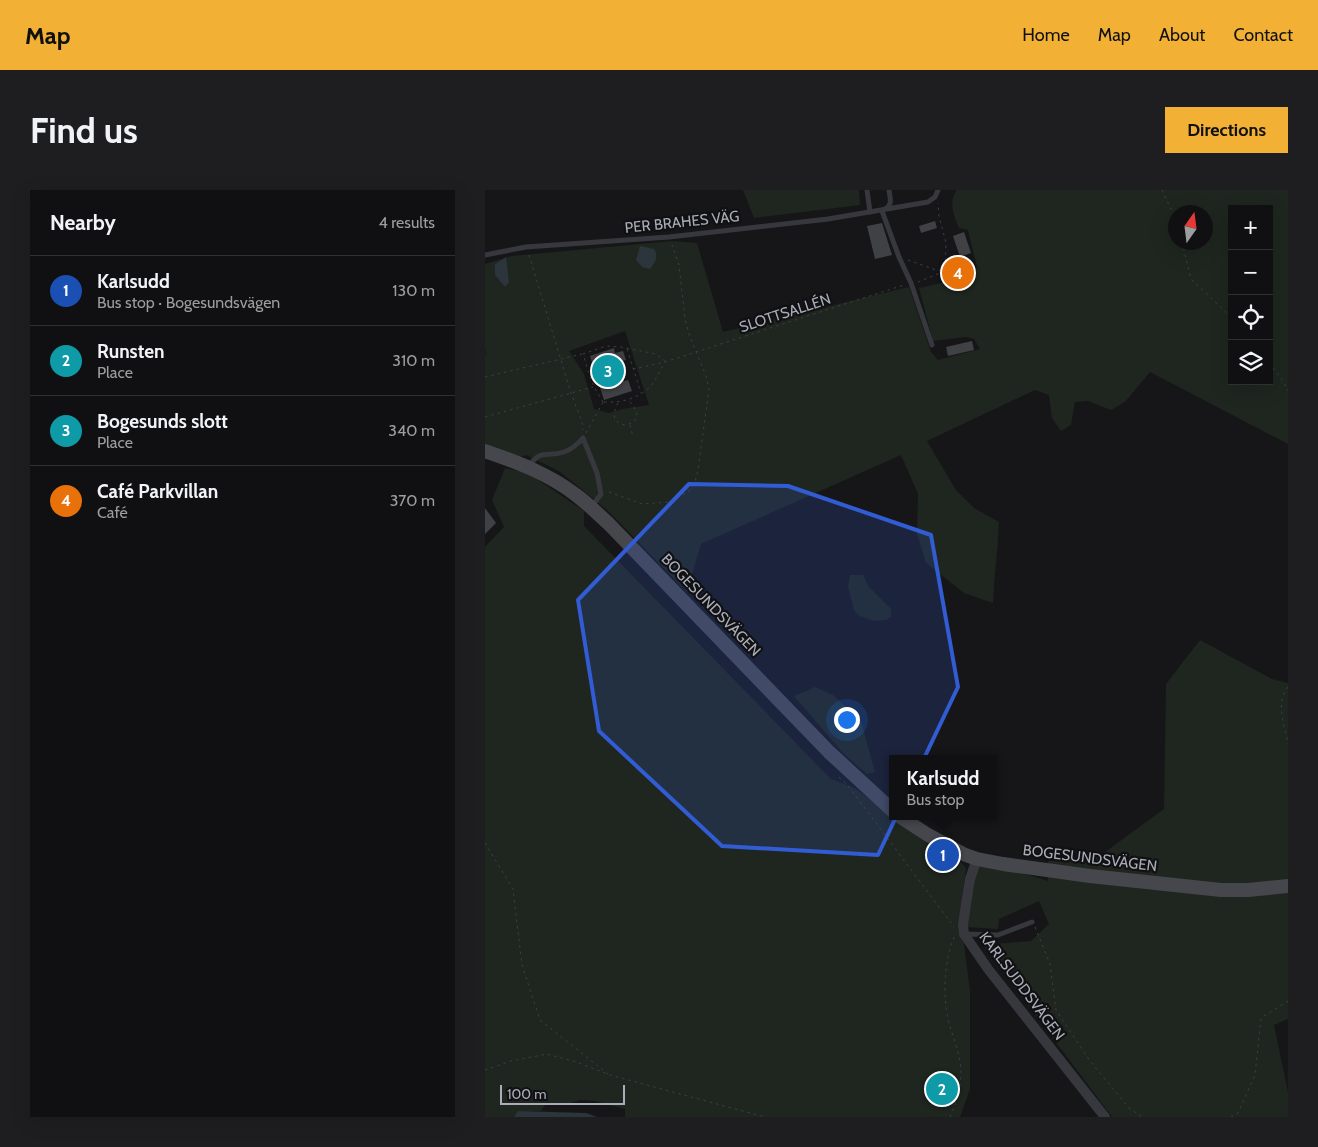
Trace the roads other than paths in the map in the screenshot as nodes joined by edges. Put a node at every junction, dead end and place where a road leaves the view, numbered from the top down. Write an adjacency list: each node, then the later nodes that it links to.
1 (867, 190): 5 (lane)
2 (889, 190): 4 (lane)
3 (938, 190): 4 (lane, PER BRAHES VÄG)
4 (882, 210): 5 (lane, PER BRAHES VÄG); 7 (lane)
5 (870, 212): 6 (lane, PER BRAHES VÄG)
6 (485, 255)
7 (932, 345)
8 (485, 451): 9 (street, BOGESUNDSVÄGEN)
9 (528, 467): 10 (street, BOGESUNDSVÄGEN); 10 (lane)
10 (591, 508): 11 (street, BOGESUNDSVÄGEN)
11 (889, 808)
12 (905, 820): 13 (street, BOGESUNDSVÄGEN)
13 (977, 859): 14 (street, BOGESUNDSVÄGEN); 16 (street, KARLSUDDSVÄGEN)
14 (1288, 886)
15 (1032, 922): 16 (lane)
16 (961, 932): 17 (street, KARLSUDDSVÄGEN)
17 (1105, 1117)

